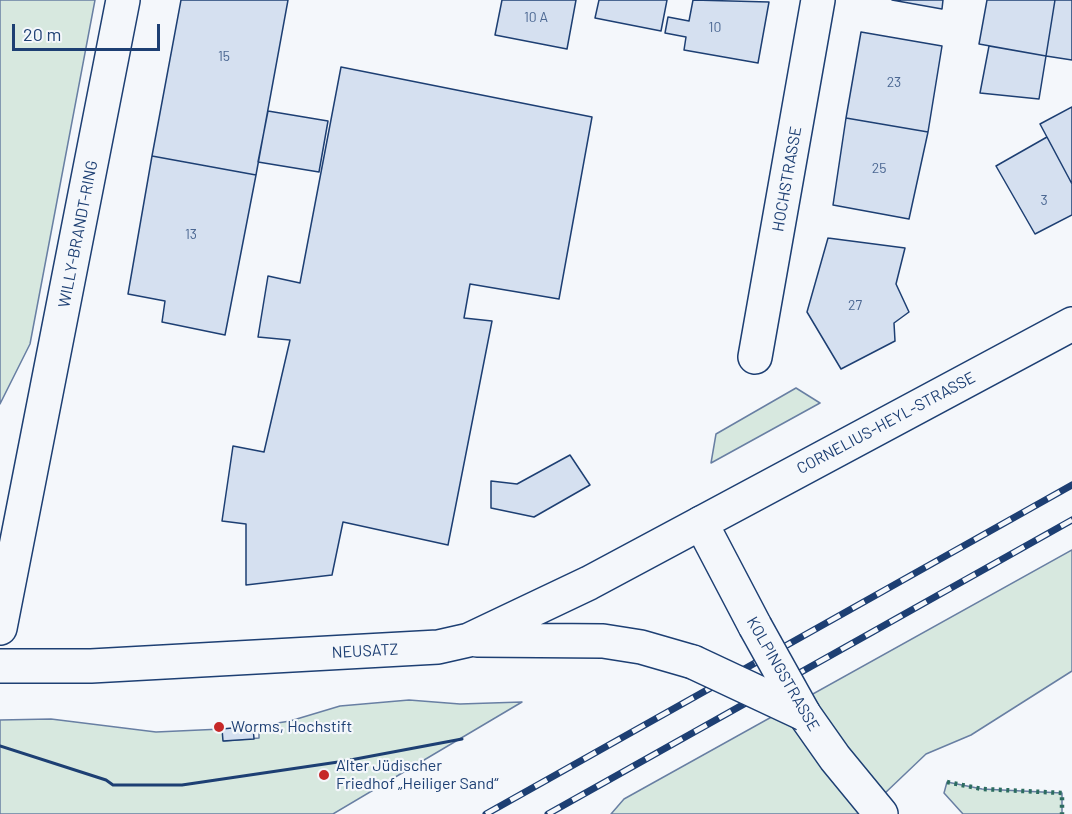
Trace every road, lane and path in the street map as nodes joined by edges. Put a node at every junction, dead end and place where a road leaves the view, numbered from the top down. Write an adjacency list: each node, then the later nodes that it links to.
1 (123, 0): 5 (street, WILLY-BRANDT-RING)
2 (818, 0): 4 (street, HOCHSTRASSE)
3 (1072, 324): 7 (street, CORNELIUS-HEYL-STRASSE)
4 (755, 357)
5 (33, 468): 6 (street); 8 (street, WILLY-BRANDT-RING)
6 (0, 506)
7 (701, 523): 9 (street, NEUSATZ); 11 (street, KOLPINGSTRASSE, bridge)
8 (0, 628)
9 (469, 640): 10 (street, NEUSATZ); 11 (street, bridge)
10 (0, 666)
11 (804, 714): 12 (street, KOLPINGSTRASSE)
12 (881, 814)

